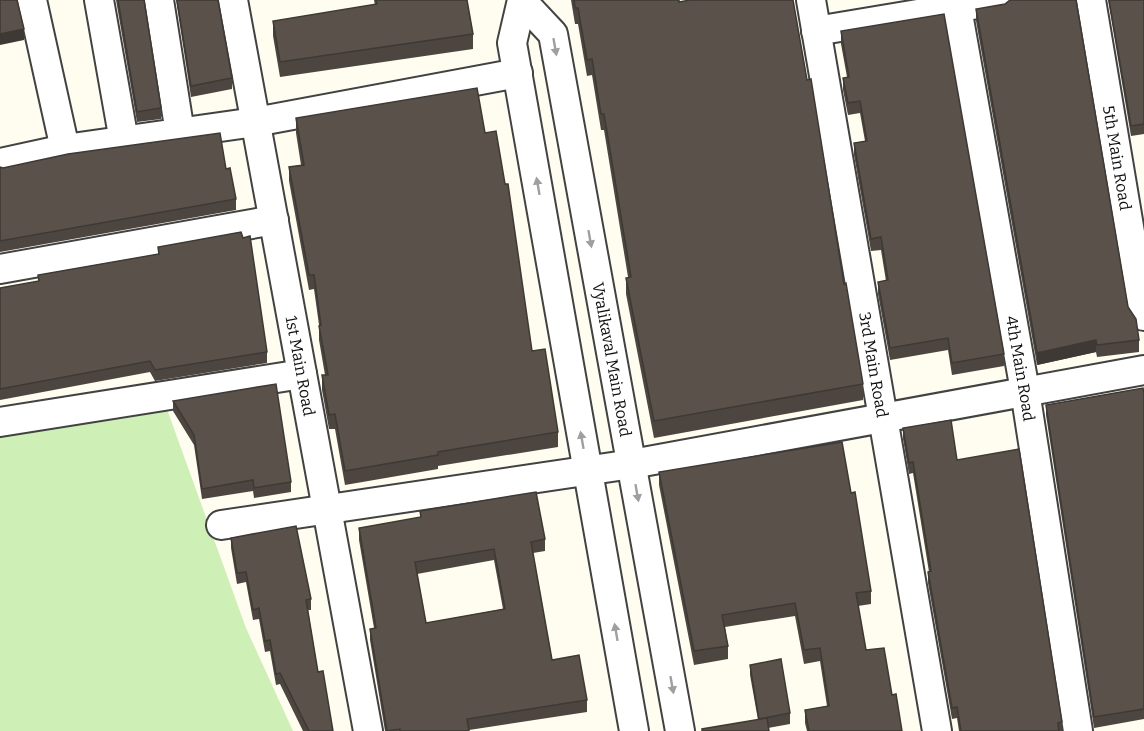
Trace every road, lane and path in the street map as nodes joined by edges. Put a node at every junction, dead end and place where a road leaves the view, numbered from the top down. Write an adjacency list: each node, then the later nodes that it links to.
1 (32, 0): 15 (street)
2 (99, 0): 14 (street)
3 (159, 0): 13 (street)
4 (233, 0): 12 (street, 1st Main Road)
5 (811, 0): 10 (street, 3rd Main Road)
6 (1002, 0): 9 (street)
7 (1091, 0): 19 (street, 5th Main Road)
8 (522, 1): 11 (street, Vyalikaval Main Road); 25 (street, Vyalikaval Main Road, one-way to 25)
9 (957, 8): 10 (street); 22 (street, 4th Main Road)
10 (816, 31): 23 (street, 3rd Main Road)
11 (518, 73): 12 (street); 26 (street, Vyalikaval Main Road, one-way to 11)
12 (255, 122): 13 (street); 17 (street, 1st Main Road)
13 (180, 133): 14 (street)
14 (124, 141): 15 (street)
15 (65, 149): 16 (street)
16 (0, 163)
17 (274, 220): 18 (street); 21 (street, 1st Main Road)
18 (0, 269)
19 (1144, 316)
20 (1144, 370): 22 (street)
21 (302, 374): 24 (street); 27 (street, 1st Main Road)
22 (1025, 391): 23 (street); 33 (street, 4th Main Road)
23 (883, 416): 25 (street); 32 (street, 3rd Main Road)
24 (0, 422)
25 (632, 464): 26 (street); 31 (street, Vyalikaval Main Road, one-way to 31)
26 (587, 470): 27 (street); 30 (street, Vyalikaval Main Road, one-way to 26)
27 (325, 507): 28 (street); 29 (street, 1st Main Road)
28 (221, 525)
29 (368, 731)
30 (634, 731)
31 (680, 731)
32 (937, 731)
33 (1078, 731)

